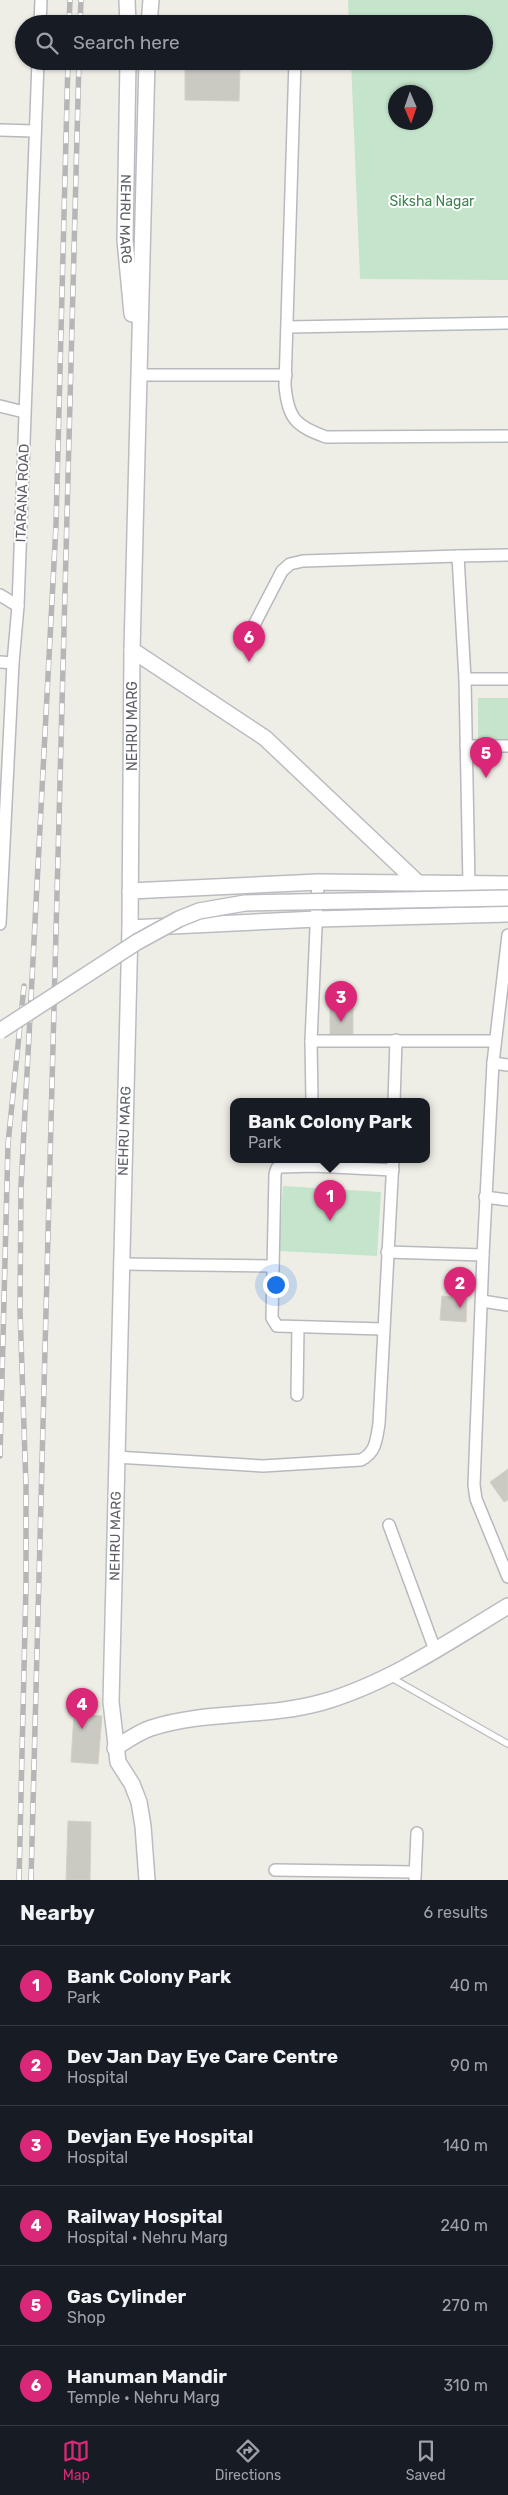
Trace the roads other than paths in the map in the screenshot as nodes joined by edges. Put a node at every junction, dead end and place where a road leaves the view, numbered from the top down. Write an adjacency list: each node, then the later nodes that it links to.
1 (41, 0): 4 (street)
2 (127, 0): 5 (street)
3 (151, 0): 6 (street)
4 (40, 15)
5 (128, 15)
6 (150, 15)
7 (37, 70): 12 (street, ITARANA ROAD)
8 (128, 70): 15 (street, NEHRU MARG)
9 (147, 70): 15 (street, NEHRU MARG)
10 (295, 70): 14 (street)
11 (0, 130): 12 (street)
12 (34, 131): 18 (street, ITARANA ROAD)
13 (508, 323): 14 (street)
14 (288, 327): 16 (street)
15 (139, 375): 16 (street); 25 (street, NEHRU MARG)
16 (286, 375): 19 (street)
17 (0, 406): 18 (street)
18 (24, 412): 23 (street, ITARANA ROAD)
19 (508, 436)
20 (508, 555): 21 (street)
21 (458, 556): 24 (street); 28 (street)
22 (0, 596): 23 (street)
23 (18, 606): 27 (street, ITARANA ROAD)
24 (254, 625)
25 (132, 650): 37 (street); 40 (street, NEHRU MARG)
26 (0, 662): 27 (street)
27 (13, 662): 30 (street, ITARANA ROAD)
28 (465, 679): 29 (street); 31 (street)
29 (508, 679)
30 (6, 705): 33 (street, ITARANA ROAD)
31 (466, 746): 32 (street); 39 (street)
32 (508, 746)
33 (4, 764): 34 (street, ITARANA ROAD)
34 (2, 816): 35 (street, ITARANA ROAD)
35 (2, 863): 44 (street, ITARANA ROAD)
36 (318, 882): 37 (street); 40 (street); 43 (street)
37 (418, 883): 39 (street)
38 (508, 884): 39 (street)
39 (469, 885)
40 (130, 891): 45 (street, NEHRU MARG)
41 (508, 898): 47 (street, bridge)
42 (508, 914): 43 (street)
43 (317, 918): 45 (street); 49 (street)
44 (0, 924)
45 (130, 928): 61 (street, NEHRU MARG)
46 (508, 935): 50 (street)
47 (0, 1031)
48 (396, 1040): 49 (street); 50 (street); 54 (street)
49 (311, 1041): 53 (street)
50 (495, 1041): 51 (street)
51 (493, 1064): 52 (street); 57 (street)
52 (508, 1065)
53 (312, 1098)
54 (394, 1098)
55 (313, 1163): 56 (street); 62 (street)
56 (393, 1165): 59 (street)
57 (485, 1197): 58 (street); 60 (street)
58 (508, 1200)
59 (387, 1252): 60 (street); 66 (street)
60 (483, 1255): 63 (street)
61 (121, 1264): 62 (street); 68 (street, NEHRU MARG)
62 (273, 1266): 65 (street)
63 (482, 1301): 64 (street); 70 (street)
64 (508, 1305)
65 (298, 1327): 66 (street); 67 (street)
66 (383, 1329): 68 (street)
67 (297, 1395)
68 (116, 1457): 75 (street, NEHRU MARG)
69 (389, 1525): 72 (street)
70 (508, 1577)
71 (508, 1606): 72 (street)
72 (435, 1650): 73 (street)
73 (387, 1675): 74 (lane); 75 (street)
74 (508, 1744)
75 (115, 1748): 79 (street, NEHRU MARG)
76 (417, 1833): 78 (street)
77 (275, 1870): 78 (street)
78 (415, 1876)
79 (147, 1880)

